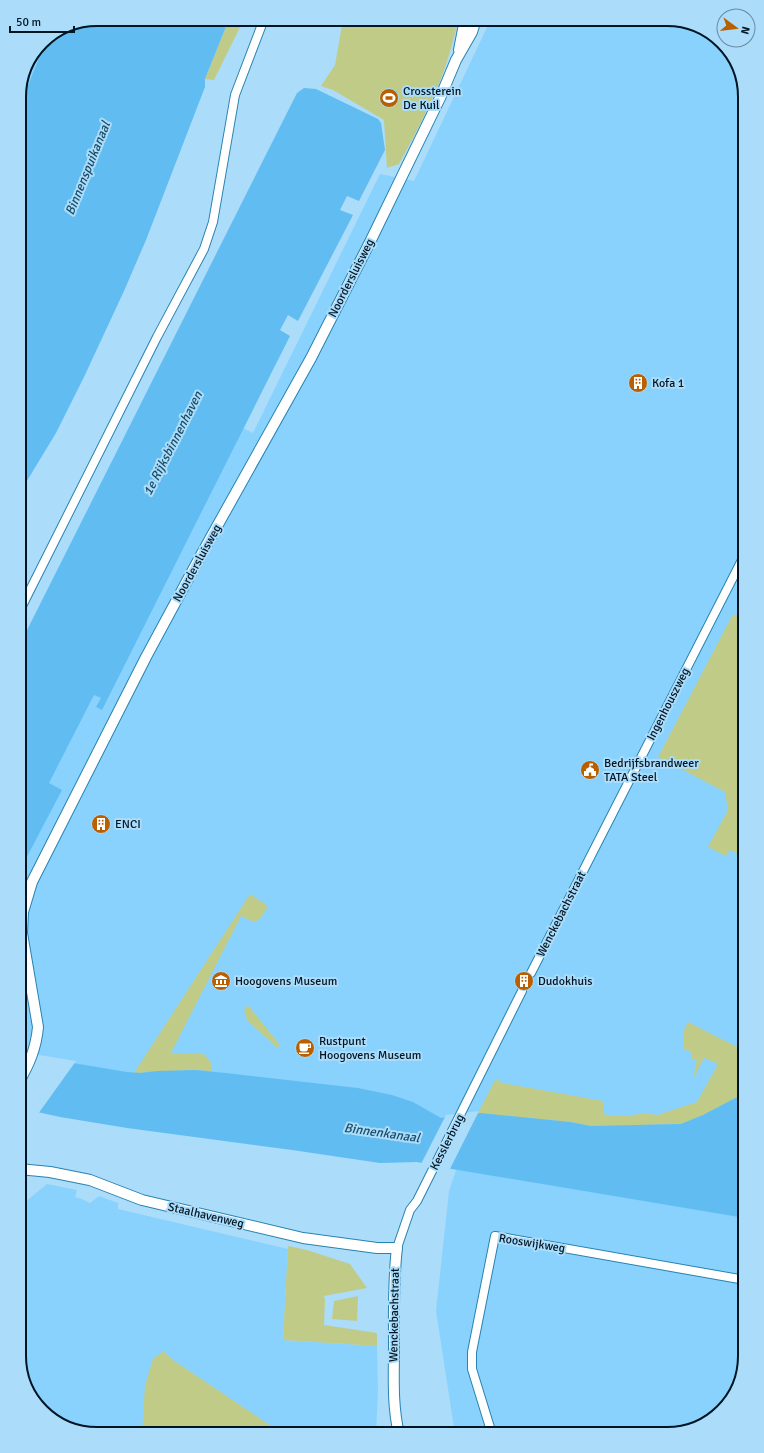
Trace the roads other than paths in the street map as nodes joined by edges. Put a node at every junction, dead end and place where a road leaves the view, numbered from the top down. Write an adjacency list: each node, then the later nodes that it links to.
1 (261, 26): 6 (street)
2 (463, 26): 4 (street, Noordersluisweg)
3 (474, 26): 4 (street, Noordersluisweg)
4 (456, 60): 8 (street, Noordersluisweg)
5 (738, 568): 7 (street, Ingenhouszweg)
6 (26, 598)
7 (591, 854): 10 (street, Wenckebachstraat)
8 (26, 902)
9 (26, 957): 12 (street, Noordersluisweg)
10 (531, 973)
11 (522, 991): 14 (street, Kesslerbrug)
12 (26, 1068)
13 (26, 1170): 15 (street, Staalhavenweg)
14 (417, 1201): 15 (street, Wenckebachstraat)
15 (397, 1248): 17 (street, Wenckebachstraat)
16 (738, 1279): 18 (street, Rooswijkweg)
17 (397, 1427)
18 (490, 1427)

